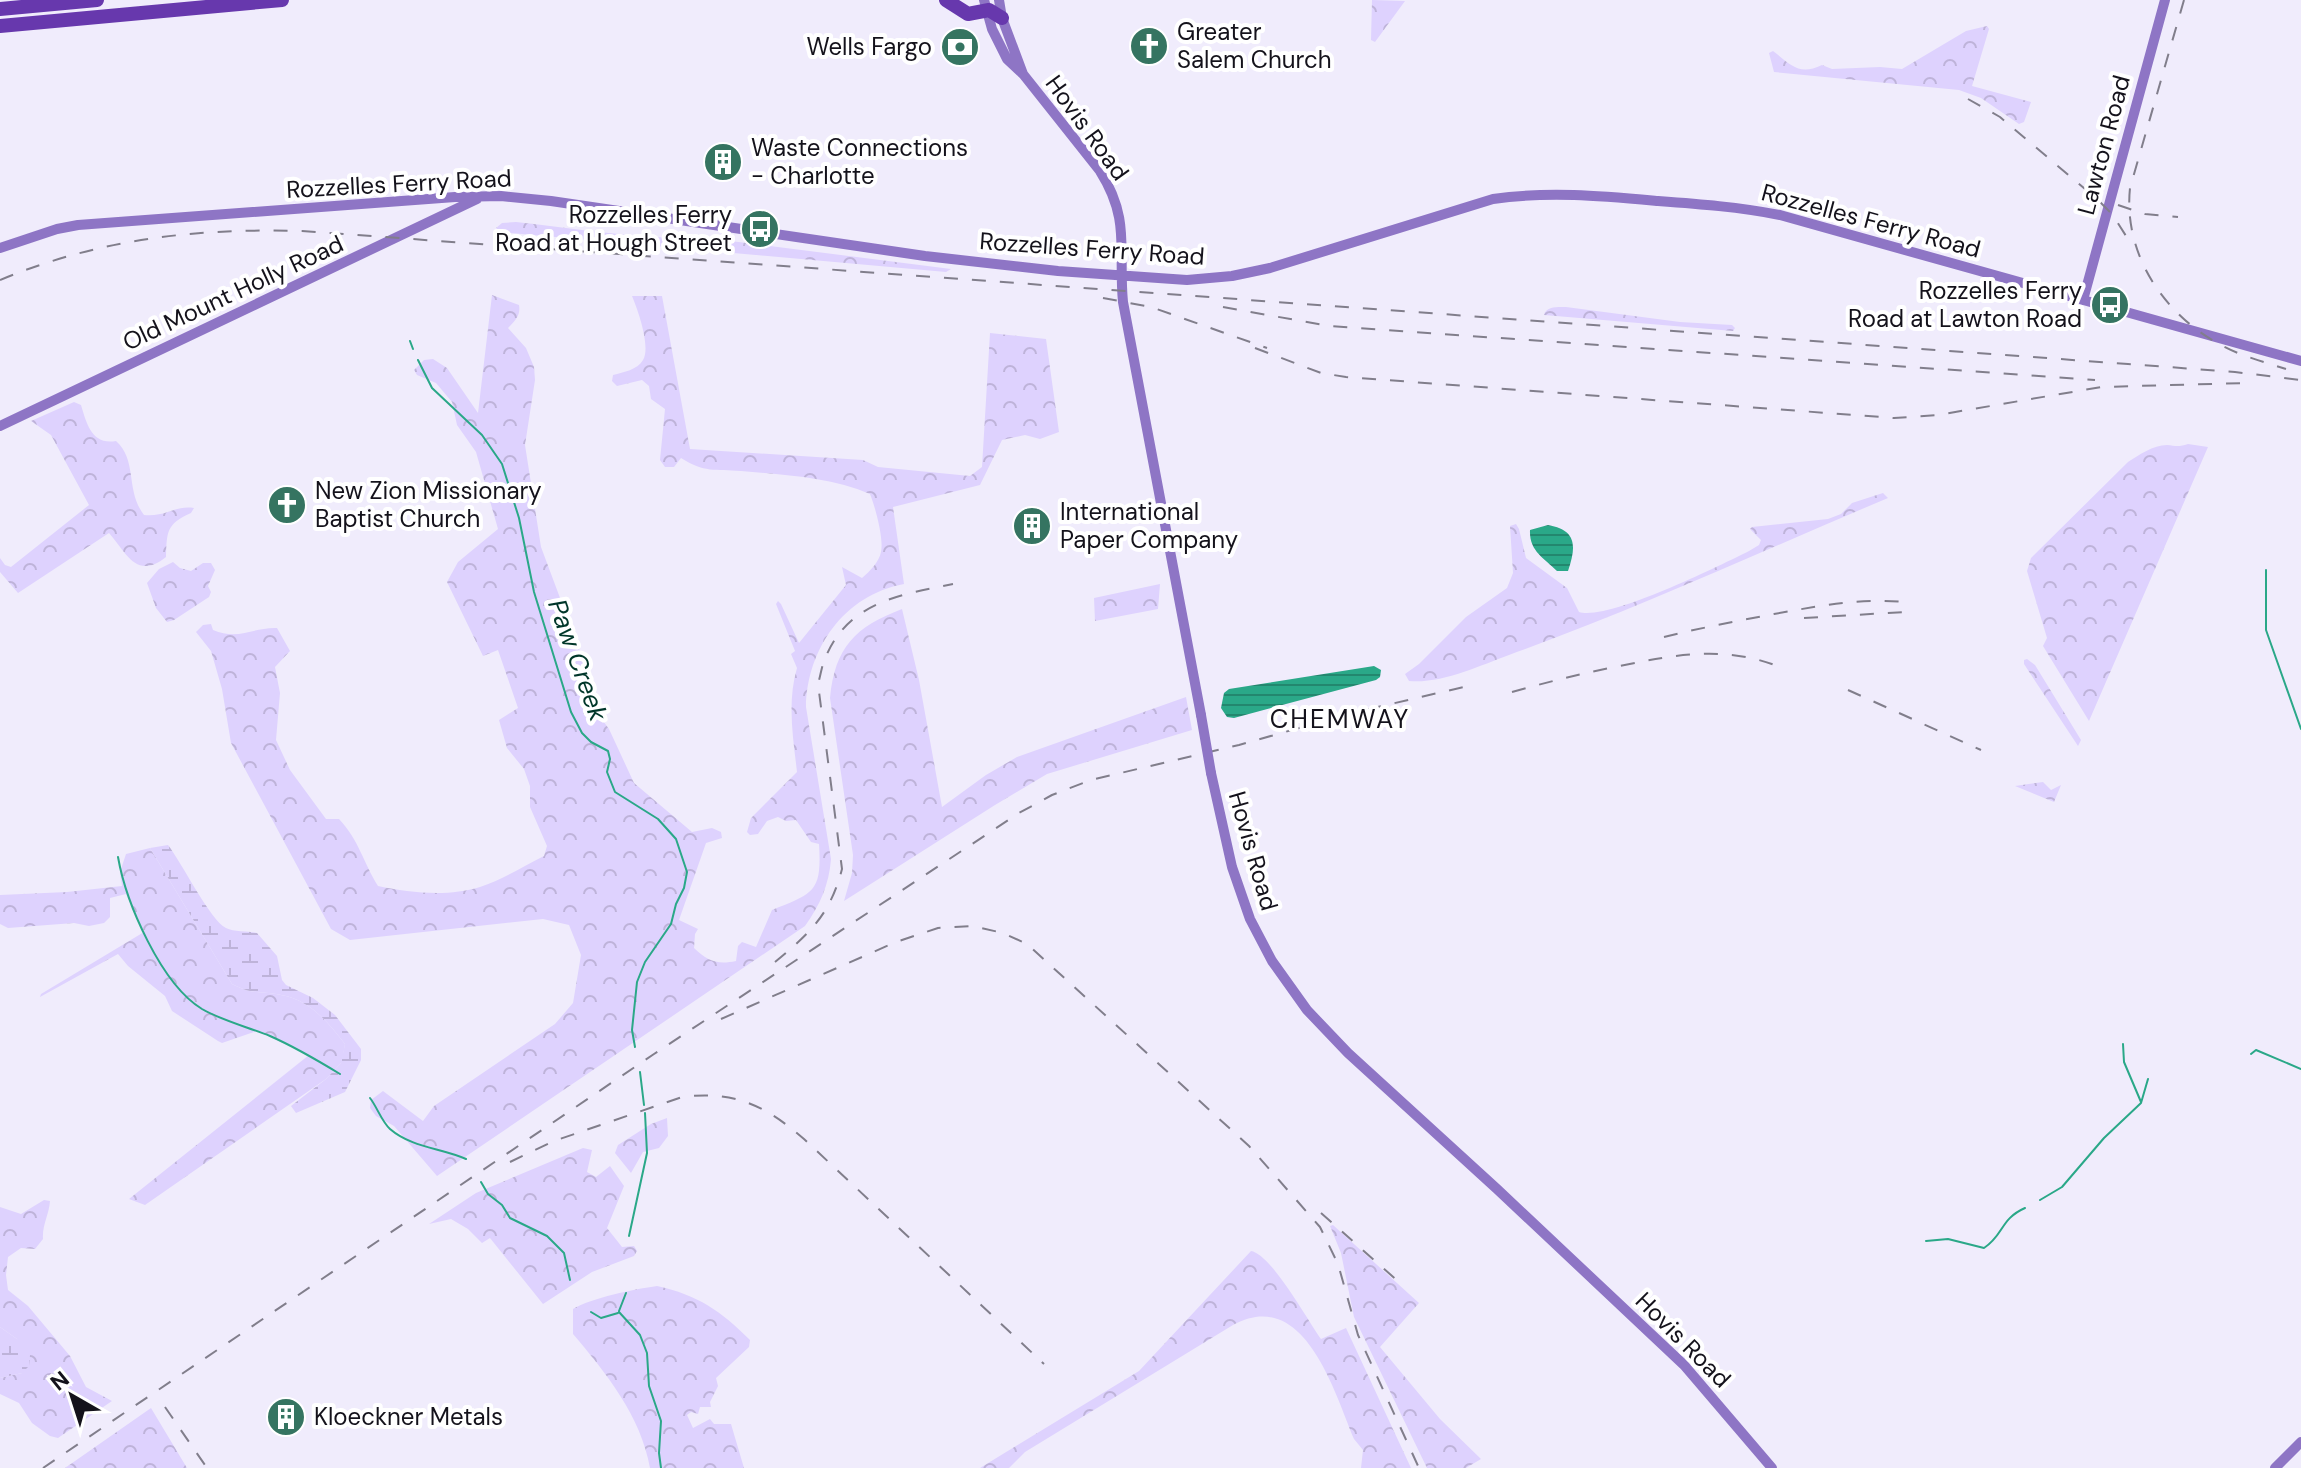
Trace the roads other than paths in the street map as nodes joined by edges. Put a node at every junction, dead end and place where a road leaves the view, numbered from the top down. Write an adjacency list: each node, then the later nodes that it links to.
1 (97, 0): 6 (highway)
2 (282, 0): 8 (highway)
3 (946, 0): 5 (highway)
4 (2165, 0): 13 (street, Lawton Road)
5 (990, 3): 7 (highway); 9 (street, Hovis Road)
6 (0, 9)
7 (1002, 18): 9 (street, Hovis Road)
8 (0, 26)
9 (1023, 74): 12 (street, Hovis Road)
10 (482, 196): 11 (street, Rozzelles Ferry Road); 12 (street, Rozzelles Ferry Road); 15 (street, Old Mount Holly Road)
11 (0, 248)
12 (1123, 275): 13 (street, Rozzelles Ferry Road); 17 (street, Hovis Road, bridge)
13 (2083, 300): 14 (street, Rozzelles Ferry Road)
14 (2301, 361)
15 (0, 426)
16 (2301, 1442): 18 (street)
17 (1772, 1468)
18 (2275, 1468)

